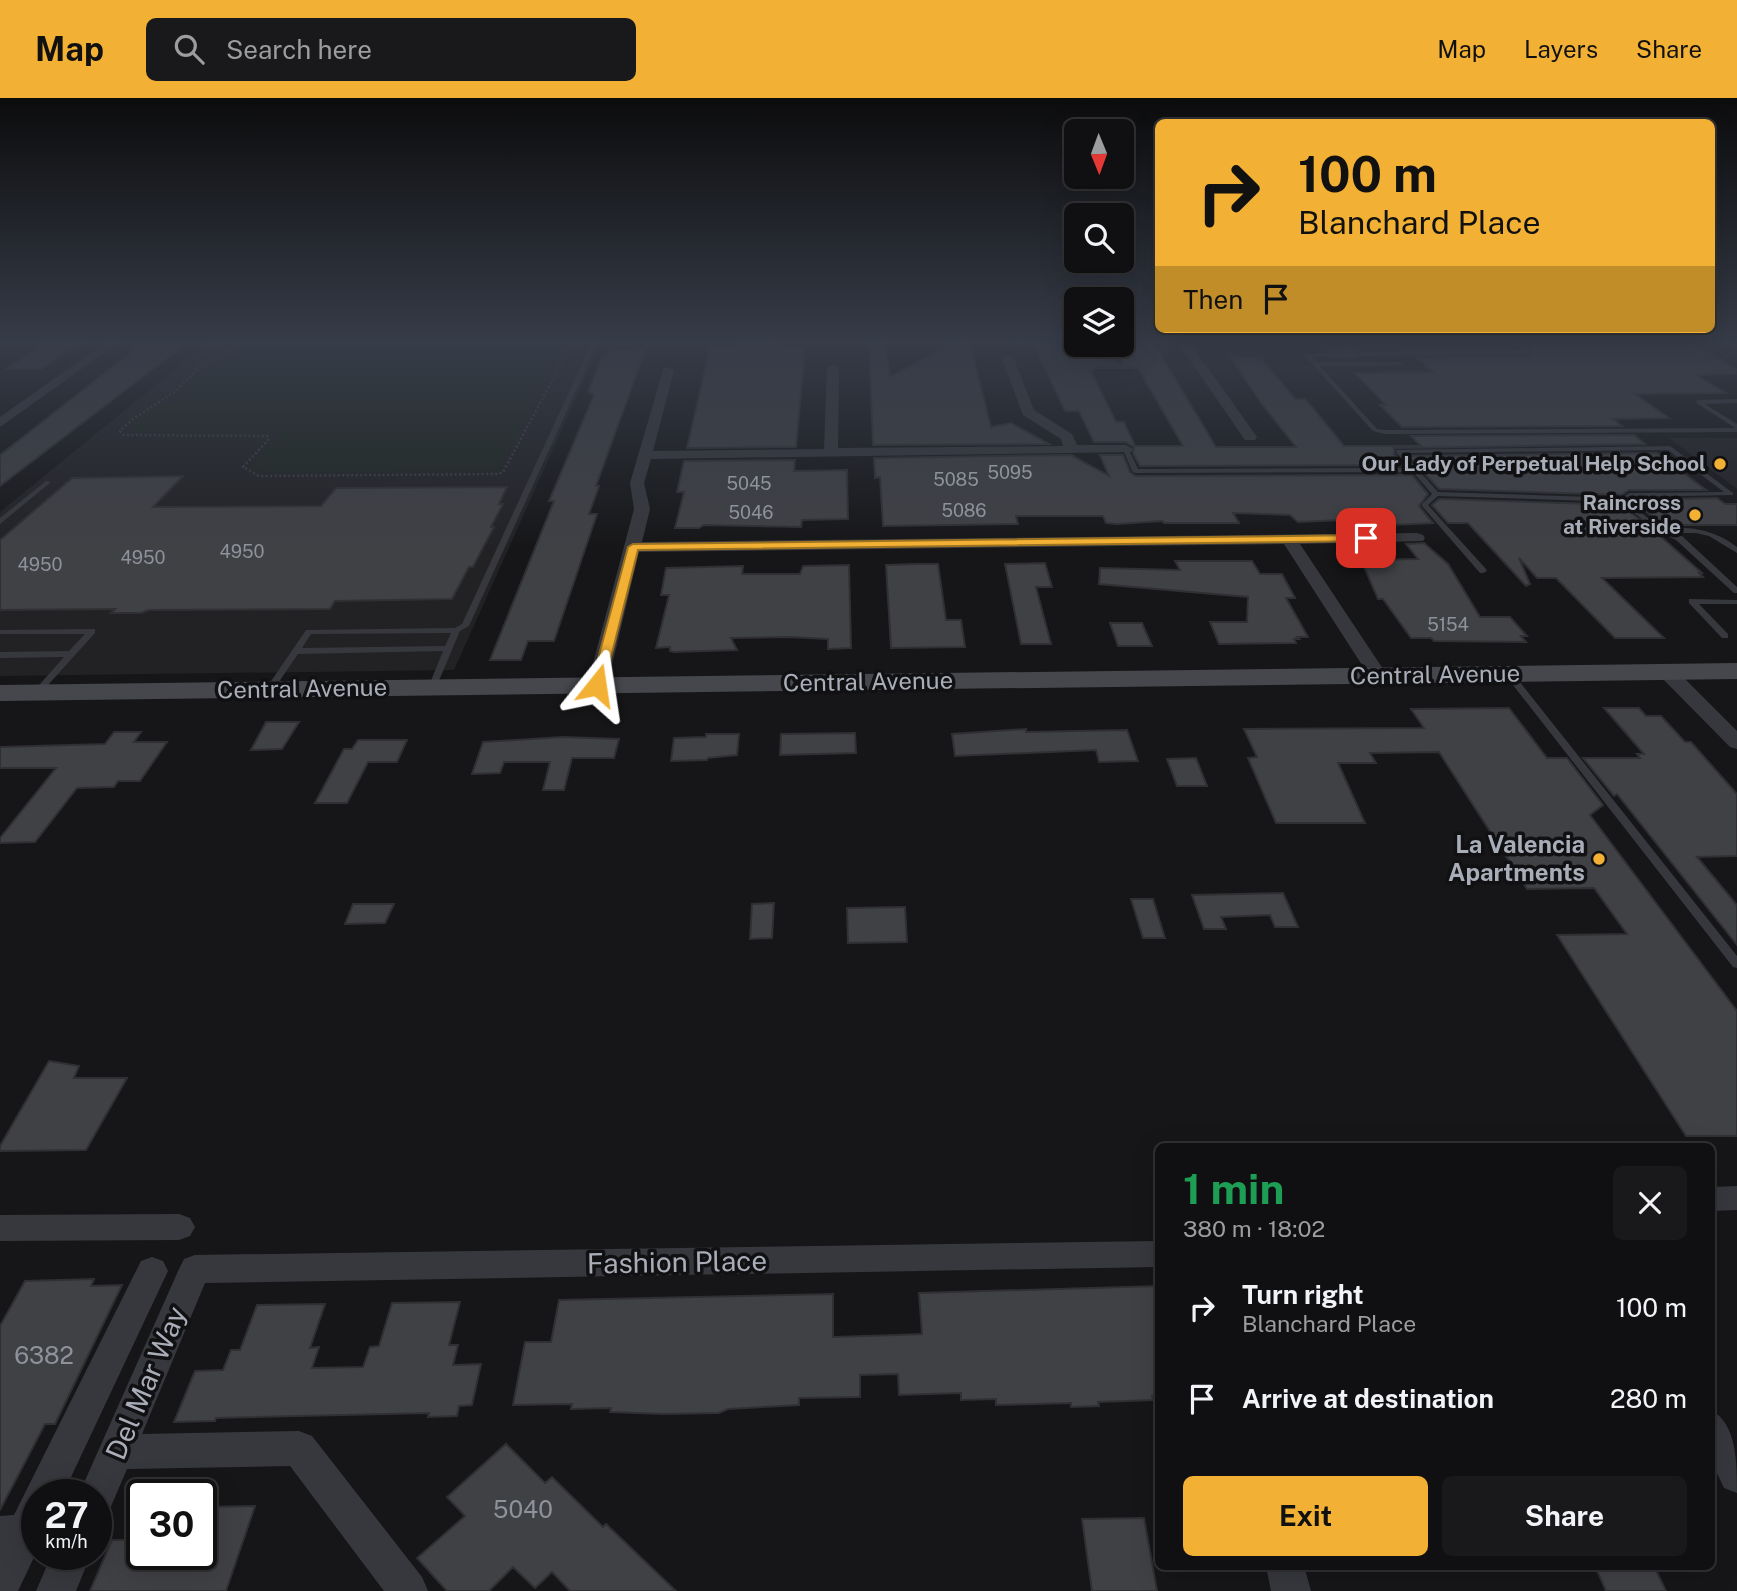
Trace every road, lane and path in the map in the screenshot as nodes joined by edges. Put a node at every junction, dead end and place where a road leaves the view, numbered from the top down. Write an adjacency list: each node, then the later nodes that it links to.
1 (19, 410): 11 (street)
2 (149, 410): 3 (path)
3 (537, 410)
4 (564, 410): 31 (lane)
5 (658, 410): 17 (street)
6 (832, 410): 16 (street)
7 (1027, 410): 15 (street)
8 (1231, 410): 13 (street)
9 (1357, 410): 12 (lane)
10 (1709, 410): 12 (lane)
11 (0, 423)
12 (1737, 429)
13 (1250, 437)
14 (1126, 449): 15 (street); 18 (lane)
15 (1072, 450): 16 (street)
16 (831, 453): 17 (street)
17 (646, 455): 26 (street)
18 (1416, 470): 20 (lane); 21 (lane)
19 (48, 482): 22 (lane)
20 (1436, 494): 21 (lane); 28 (lane)
21 (1625, 500): 23 (lane)
22 (0, 522)
23 (1665, 531): 27 (lane); 29 (lane)
24 (1417, 538): 25 (street)
25 (1289, 540): 26 (street); 41 (street)
26 (633, 547): 42 (street)
27 (1737, 551)
28 (1483, 572)
29 (1737, 591)
30 (1737, 602): 33 (lane)
31 (456, 630): 34 (lane); 35 (lane)
32 (0, 632): 36 (lane)
33 (1725, 636)
34 (449, 648): 35 (lane); 43 (lane)
35 (296, 651): 44 (lane)
36 (71, 654): 37 (lane); 46 (lane)
37 (0, 655)
38 (1737, 671): 39 (main road, Central Avenue)
39 (1667, 672): 40 (main road, Central Avenue); 47 (street)
40 (1509, 674): 41 (main road, Central Avenue); 48 (lane)
41 (1378, 675): 42 (main road, Central Avenue)
42 (597, 685): 43 (main road, Central Avenue)
43 (432, 688): 44 (main road, Central Avenue)
44 (269, 690): 46 (main road, Central Avenue)
45 (0, 693): 46 (main road, Central Avenue)
46 (36, 693)
47 (1737, 743)
48 (1737, 964)
49 (1737, 1198): 50 (street)
50 (1715, 1199)
51 (179, 1227): 52 (street)
52 (0, 1228)
53 (1155, 1254): 54 (street, Fashion Place)
54 (195, 1269): 57 (street, Del Mar Way)
55 (152, 1271): 59 (street)
56 (1715, 1433): 58 (street)
57 (116, 1451): 60 (street, Del Mar Way); 66 (street)
58 (1737, 1475)
59 (51, 1479)
60 (104, 1479)
61 (20, 1526): 64 (street)
62 (65, 1570): 65 (street)
63 (1286, 1570): 67 (street)
64 (0, 1584)
65 (56, 1591)
66 (408, 1591)
67 (1291, 1591)

